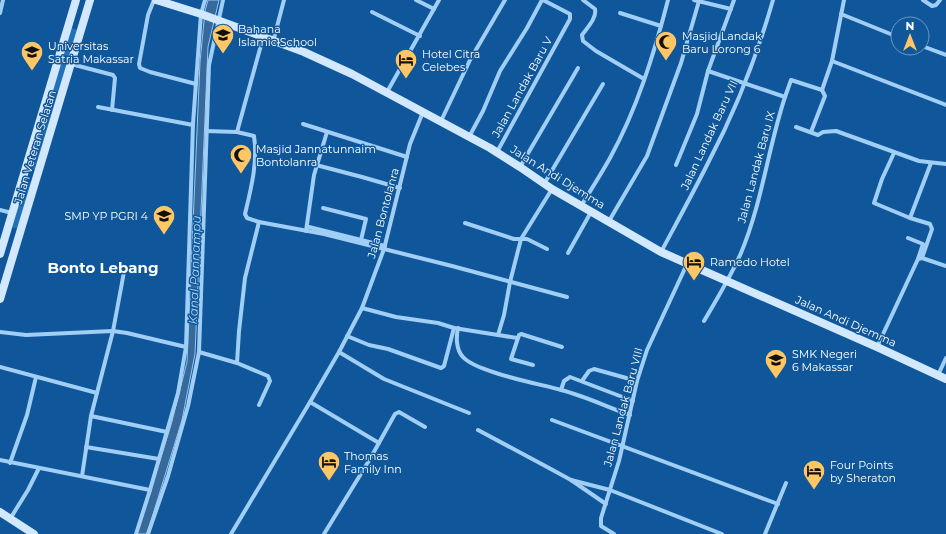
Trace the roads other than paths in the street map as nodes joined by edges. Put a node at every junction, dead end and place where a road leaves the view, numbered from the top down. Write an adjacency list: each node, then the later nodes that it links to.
1 (3, 0): 25 (street)
2 (76, 0): 69 (main road, Jalan Veteran Selatan)
3 (90, 0): 38 (main road, Jalan Veteran Selatan)
4 (155, 0): 28 (main road, Jalan Andi Djemma); 43 (street)
5 (206, 0): 28 (street)
6 (223, 0): 29 (street)
7 (284, 0): 34 (street)
8 (416, 0): 22 (street)
9 (439, 0): 22 (street)
10 (505, 0): 52 (street)
11 (542, 0): 60 (street); 61 (street, Jalan Landak Baru V)
12 (583, 0): 41 (street)
13 (668, 0): 30 (street)
14 (694, 0): 20 (street)
15 (734, 0): 23 (street)
16 (773, 0): 42 (street, Jalan Landak Baru VII)
17 (844, 0): 27 (street)
18 (923, 0): 19 (street)
19 (940, 0)
20 (699, 1): 21 (street); 80 (street)
21 (708, 2): 23 (street)
22 (434, 9): 32 (street)
23 (731, 9): 40 (street)
24 (372, 12): 32 (street)
25 (0, 13)
26 (620, 13): 30 (street)
27 (841, 14): 31 (street); 37 (street)
28 (203, 15): 29 (main road, Jalan Andi Djemma); 43 (street)
29 (217, 20): 33 (main road, Jalan Andi Djemma); 56 (street)
30 (661, 26): 41 (street)
31 (890, 34)
32 (420, 36): 46 (street)
33 (263, 38): 34 (main road, Jalan Andi Djemma); 57 (street)
34 (273, 42): 46 (main road, Jalan Andi Djemma)
35 (930, 49): 36 (street)
36 (946, 55)
37 (832, 61): 45 (street); 48 (street)
38 (71, 64): 50 (street); 70 (main road, Jalan Veteran Selatan)
39 (578, 68): 68 (street)
40 (708, 71): 42 (street); 67 (street)
41 (644, 79): 74 (street)
42 (744, 82): 47 (street); 90 (street, Jalan Landak Baru VII)
43 (196, 84): 54 (street)
44 (603, 84): 71 (street)
45 (822, 90): 47 (street, Jalan Landak Baru IX); 59 (street)
46 (387, 92): 51 (main road, Jalan Andi Djemma)
47 (785, 97): 97 (street, Jalan Landak Baru IX)
48 (946, 105)
49 (98, 107): 50 (street)
50 (112, 110): 54 (street)
51 (423, 112): 52 (main road, Jalan Andi Djemma); 63 (street, Jalan Bontolanra)
52 (441, 121): 60 (main road, Jalan Andi Djemma)
53 (303, 124): 58 (street)
54 (194, 126): 109 (street)
55 (796, 128): 59 (street)
56 (206, 131): 57 (street); 112 (street)
57 (237, 132): 81 (street)
58 (327, 132): 63 (street); 66 (street)
59 (811, 132): 62 (street)
60 (469, 137): 61 (main road, Jalan Andi Djemma)
61 (497, 152): 68 (main road, Jalan Andi Djemma)
62 (894, 152): 64 (street); 79 (street)
63 (407, 157): 72 (street, Jalan Bontolanra)
64 (931, 163): 65 (street); 79 (street)
65 (946, 164)
66 (316, 165): 72 (street); 84 (street)
67 (676, 165)
68 (520, 166): 71 (main road, Jalan Andi Djemma)
69 (23, 176): 70 (main road); 78 (main road, Jalan Veteran Selatan)
70 (36, 179): 100 (main road, Jalan Veteran Selatan)
71 (544, 184): 73 (main road, Jalan Andi Djemma)
72 (400, 188): 88 (street, Jalan Bontolanra)
73 (552, 189): 74 (main road, Jalan Andi Djemma); 86 (street)
74 (581, 206): 77 (main road, Jalan Andi Djemma)
75 (323, 208): 87 (street)
76 (0, 210): 78 (street)
77 (591, 212): 80 (main road, Jalan Andi Djemma); 91 (street)
78 (12, 213): 92 (main road, Jalan Veteran Selatan)
79 (910, 218): 93 (street)
80 (609, 221): 90 (main road, Jalan Andi Djemma)
81 (259, 222): 84 (street); 115 (street)
82 (465, 223): 86 (street)
83 (309, 227): 87 (street)
84 (306, 231): 88 (street)
85 (908, 238): 93 (street)
86 (521, 239): 89 (street); 98 (street)
87 (361, 240): 88 (street)
88 (385, 248): 98 (street); 101 (street, Jalan Bontolanra)
89 (547, 249)
90 (661, 252): 94 (main road, Jalan Andi Djemma)
91 (568, 253)
92 (0, 254)
93 (920, 259): 95 (street); 111 (street)
94 (687, 264): 97 (main road, Jalan Andi Djemma); 121 (street, Jalan Landak Baru VIII)
95 (946, 266)
96 (124, 272): 104 (street)
97 (727, 281): 102 (street, Jalan Landak Baru IX); 111 (main road, Jalan Andi Djemma)
98 (510, 282): 99 (street); 106 (street)
99 (567, 297)
100 (0, 299)
101 (362, 308): 103 (street); 107 (street, Jalan Bontolanra)
102 (704, 321)
103 (456, 328): 106 (street); 107 (street); 122 (street)
104 (113, 331): 105 (street); 109 (street); 123 (street)
105 (0, 332)
106 (498, 335): 108 (street)
107 (347, 336): 113 (street, Jalan Bontolanra)
108 (517, 338): 110 (street); 116 (street)
109 (186, 347): 133 (street)
110 (562, 347)
111 (877, 347): 119 (main road, Jalan Andi Djemma)
112 (199, 352): 115 (street); 152 (street)
113 (339, 352): 125 (street, Jalan Bontolanra); 127 (street)
114 (946, 358): 119 (street)
115 (237, 363): 126 (street)
116 (533, 365)
117 (0, 367): 118 (street)
118 (36, 377): 123 (street); 139 (street)
119 (942, 377)
120 (582, 381): 121 (street); 122 (street); 124 (street)
121 (637, 381): 124 (street, Jalan Landak Baru VIII)
122 (561, 390): 128 (street)
123 (97, 393): 129 (street)
124 (633, 401): 128 (street, Jalan Landak Baru VIII)
125 (310, 402): 134 (street); 153 (street, Jalan Bontolanra)
126 (259, 405)
127 (469, 413)
128 (630, 415): 135 (street, Jalan Landak Baru VIII)
129 (91, 416): 133 (street); 136 (street)
130 (552, 420): 135 (street)
131 (425, 427): 134 (street)
132 (478, 430): 142 (street)
133 (167, 432): 137 (street)
134 (379, 443): 154 (street)
135 (623, 445): 145 (street, Jalan Landak Baru VIII); 147 (street)
136 (86, 447): 137 (street); 141 (street)
137 (159, 459): 144 (street)
138 (0, 460): 139 (street)
139 (10, 463): 140 (street)
140 (39, 468): 141 (street); 149 (street)
141 (82, 476): 144 (street)
142 (571, 480): 145 (street); 146 (street)
143 (786, 483): 147 (street)
144 (150, 490): 151 (street)
145 (610, 490): 146 (street, Jalan Landak Baru VIII); 156 (street)
146 (606, 504): 155 (street, Jalan Landak Baru VIII)
147 (778, 504): 157 (street)
148 (0, 512): 149 (main road)
149 (10, 518): 150 (main road)
150 (34, 534)
151 (136, 534)
152 (148, 534)
153 (231, 534)
154 (324, 534)
155 (614, 534)
156 (722, 534)
157 (765, 534)

